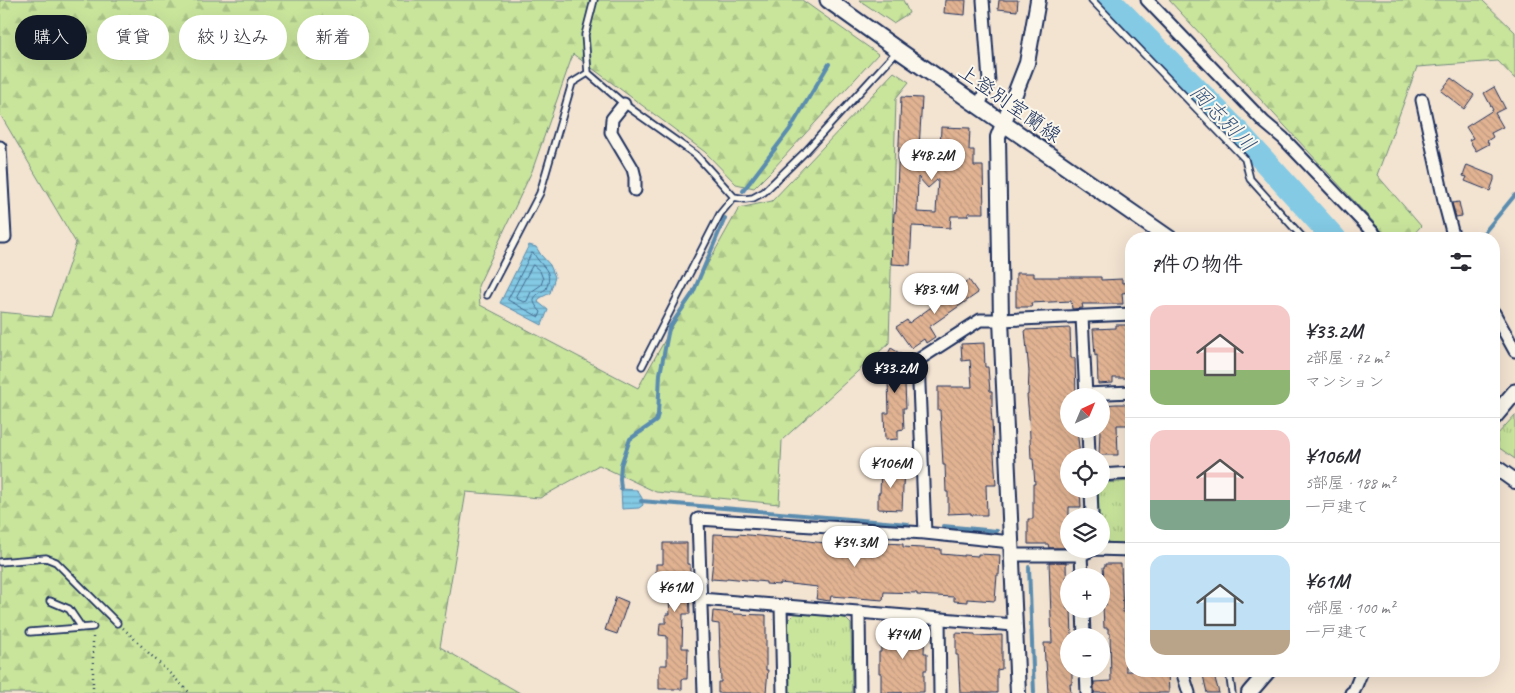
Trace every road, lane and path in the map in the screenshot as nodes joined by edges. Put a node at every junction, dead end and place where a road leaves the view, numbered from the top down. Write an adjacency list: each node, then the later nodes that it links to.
1 (594, 0): 8 (lane)
2 (828, 0): 7 (main road, 上登別室蘭線)
3 (983, 0): 11 (street)
4 (1038, 0): 12 (street)
5 (1092, 0): 18 (lane)
6 (1147, 0): 19 (street)
7 (898, 50): 11 (main road, 上登別室蘭線); 16 (lane)
8 (588, 72): 10 (lane); 22 (lane)
9 (1422, 100): 20 (street)
10 (624, 104): 15 (street); 16 (lane)
11 (979, 106): 12 (main road, 上登別室蘭線)
12 (1003, 122): 17 (main road, 上登別室蘭線); 25 (street)
13 (0, 147): 14 (street)
14 (1, 178): 21 (street)
15 (635, 190)
16 (734, 197): 28 (lane)
17 (1160, 232)
18 (1298, 232)
19 (1371, 232)
20 (1452, 232)
21 (0, 236)
22 (487, 295)
23 (1125, 314): 24 (street)
24 (1082, 317): 25 (street); 29 (street)
25 (1001, 320): 38 (street); 39 (street)
26 (1500, 324): 27 (street)
27 (1515, 352)
28 (642, 366)
29 (1086, 388)
30 (1125, 392): 32 (street)
31 (1515, 392): 33 (main road)
32 (1110, 393)
33 (1500, 410)
34 (1500, 470): 37 (street)
35 (1125, 474): 36 (street)
36 (1110, 475)
37 (1515, 481)
38 (925, 533): 39 (street); 44 (street)
39 (1011, 548): 42 (street); 50 (street)
40 (1110, 549): 41 (street)
41 (1125, 550)
42 (1060, 553)
43 (0, 562): 49 (lane)
44 (701, 599): 46 (street); 61 (street)
45 (50, 601): 52 (lane)
46 (782, 606): 47 (street); 62 (street)
47 (859, 612): 48 (street); 63 (street)
48 (939, 619): 50 (street); 64 (street)
49 (117, 623): 60 (path)
50 (1014, 626): 65 (street)
51 (93, 627): 52 (lane); 59 (path)
52 (82, 628): 53 (lane)
53 (30, 632)
54 (1184, 677): 67 (street)
55 (1230, 677): 68 (lane)
56 (1263, 677): 69 (street)
57 (1360, 677): 70 (street)
58 (1086, 678): 66 (street)
59 (93, 693)
60 (190, 693)
61 (704, 693)
62 (783, 693)
63 (860, 693)
64 (940, 693)
65 (1018, 693)
66 (1087, 693)
67 (1189, 693)
68 (1232, 693)
69 (1249, 693)
70 (1351, 693)

